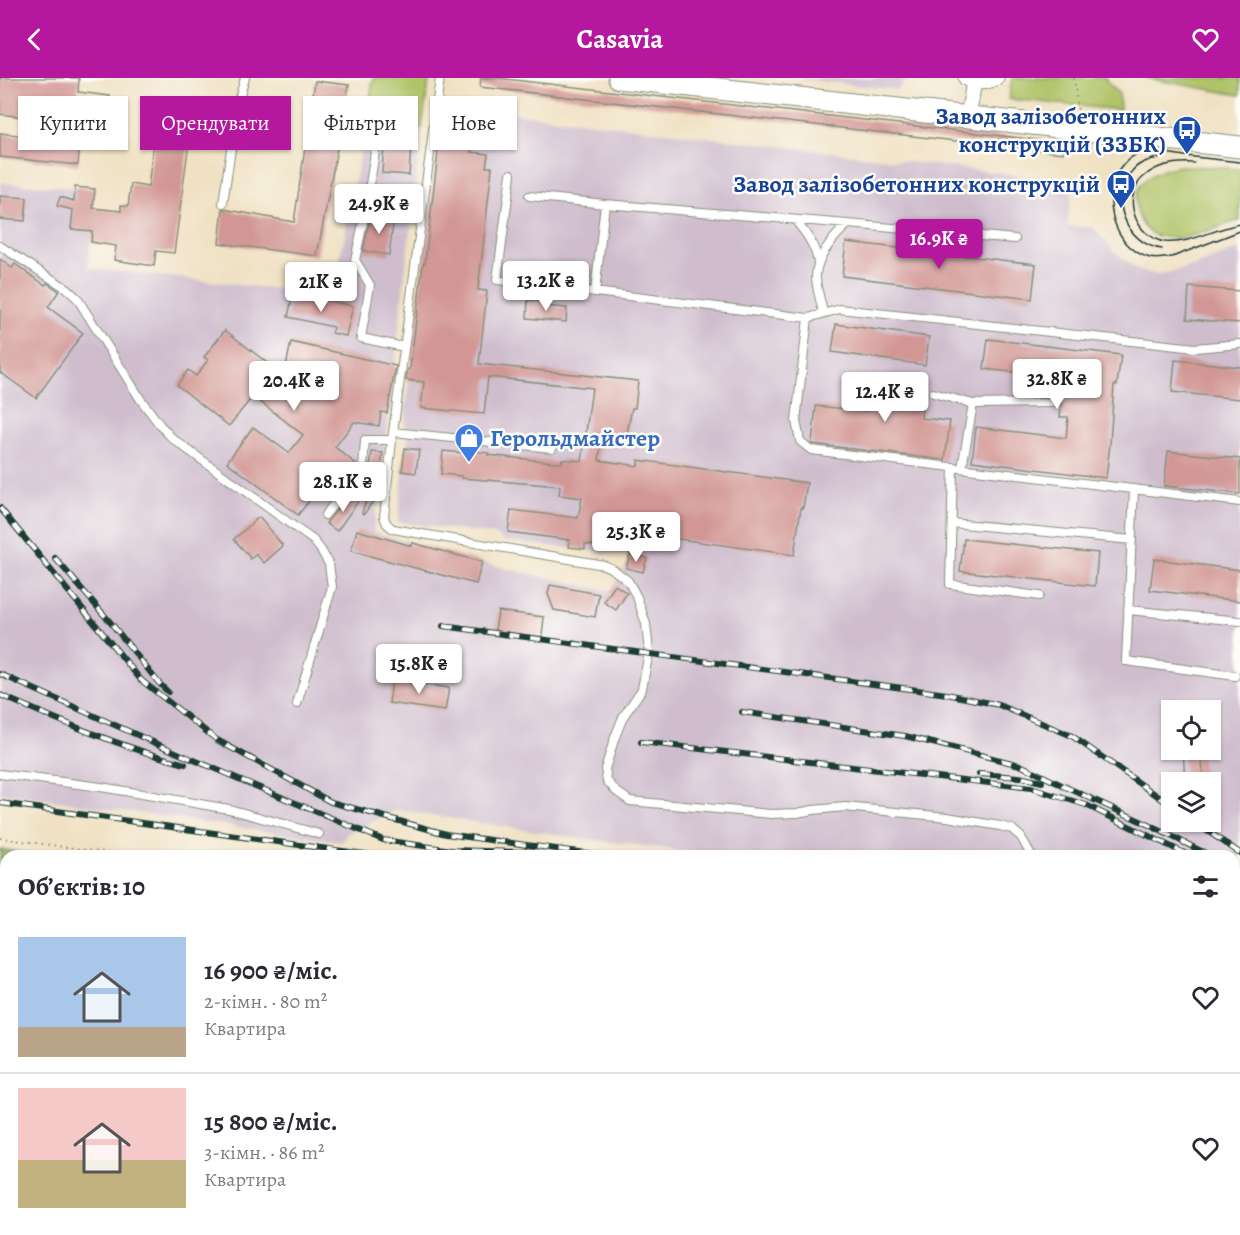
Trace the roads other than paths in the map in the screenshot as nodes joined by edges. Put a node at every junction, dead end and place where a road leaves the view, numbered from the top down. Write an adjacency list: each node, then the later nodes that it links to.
1 (245, 78): 11 (lane)
2 (440, 78): 22 (lane)
3 (619, 78): 6 (main road)
4 (996, 78): 5 (street)
5 (970, 80): 6 (street)
6 (968, 117): 7 (main road)
7 (1240, 147)
8 (375, 150): 22 (lane)
9 (511, 174): 18 (lane)
10 (529, 196): 12 (lane)
11 (223, 203)
12 (605, 204): 13 (lane); 18 (lane)
13 (795, 220): 14 (lane); 17 (lane)
14 (848, 224): 15 (lane); 17 (lane)
15 (1015, 239)
16 (0, 246): 39 (lane)
17 (818, 263): 19 (lane)
18 (595, 292): 20 (lane)
19 (823, 314): 20 (lane); 21 (lane)
20 (808, 318): 28 (lane)
21 (1240, 344)
22 (404, 346): 26 (lane)
23 (933, 393): 25 (lane)
24 (1053, 403): 25 (lane)
25 (973, 404): 29 (lane)
26 (393, 436): 27 (lane); 32 (lane); 42 (lane)
27 (552, 448)
28 (953, 467): 29 (lane); 33 (lane)
29 (962, 468): 30 (lane)
30 (1134, 489): 31 (lane); 34 (lane)
31 (1240, 502)
32 (325, 515)
33 (952, 523): 34 (lane); 35 (lane)
34 (1132, 540): 36 (lane)
35 (1039, 596)
36 (1128, 610): 37 (lane); 38 (lane)
37 (1240, 621)
38 (1235, 676)
39 (297, 704)
40 (0, 774): 41 (lane)
41 (318, 834)
42 (1028, 850)

